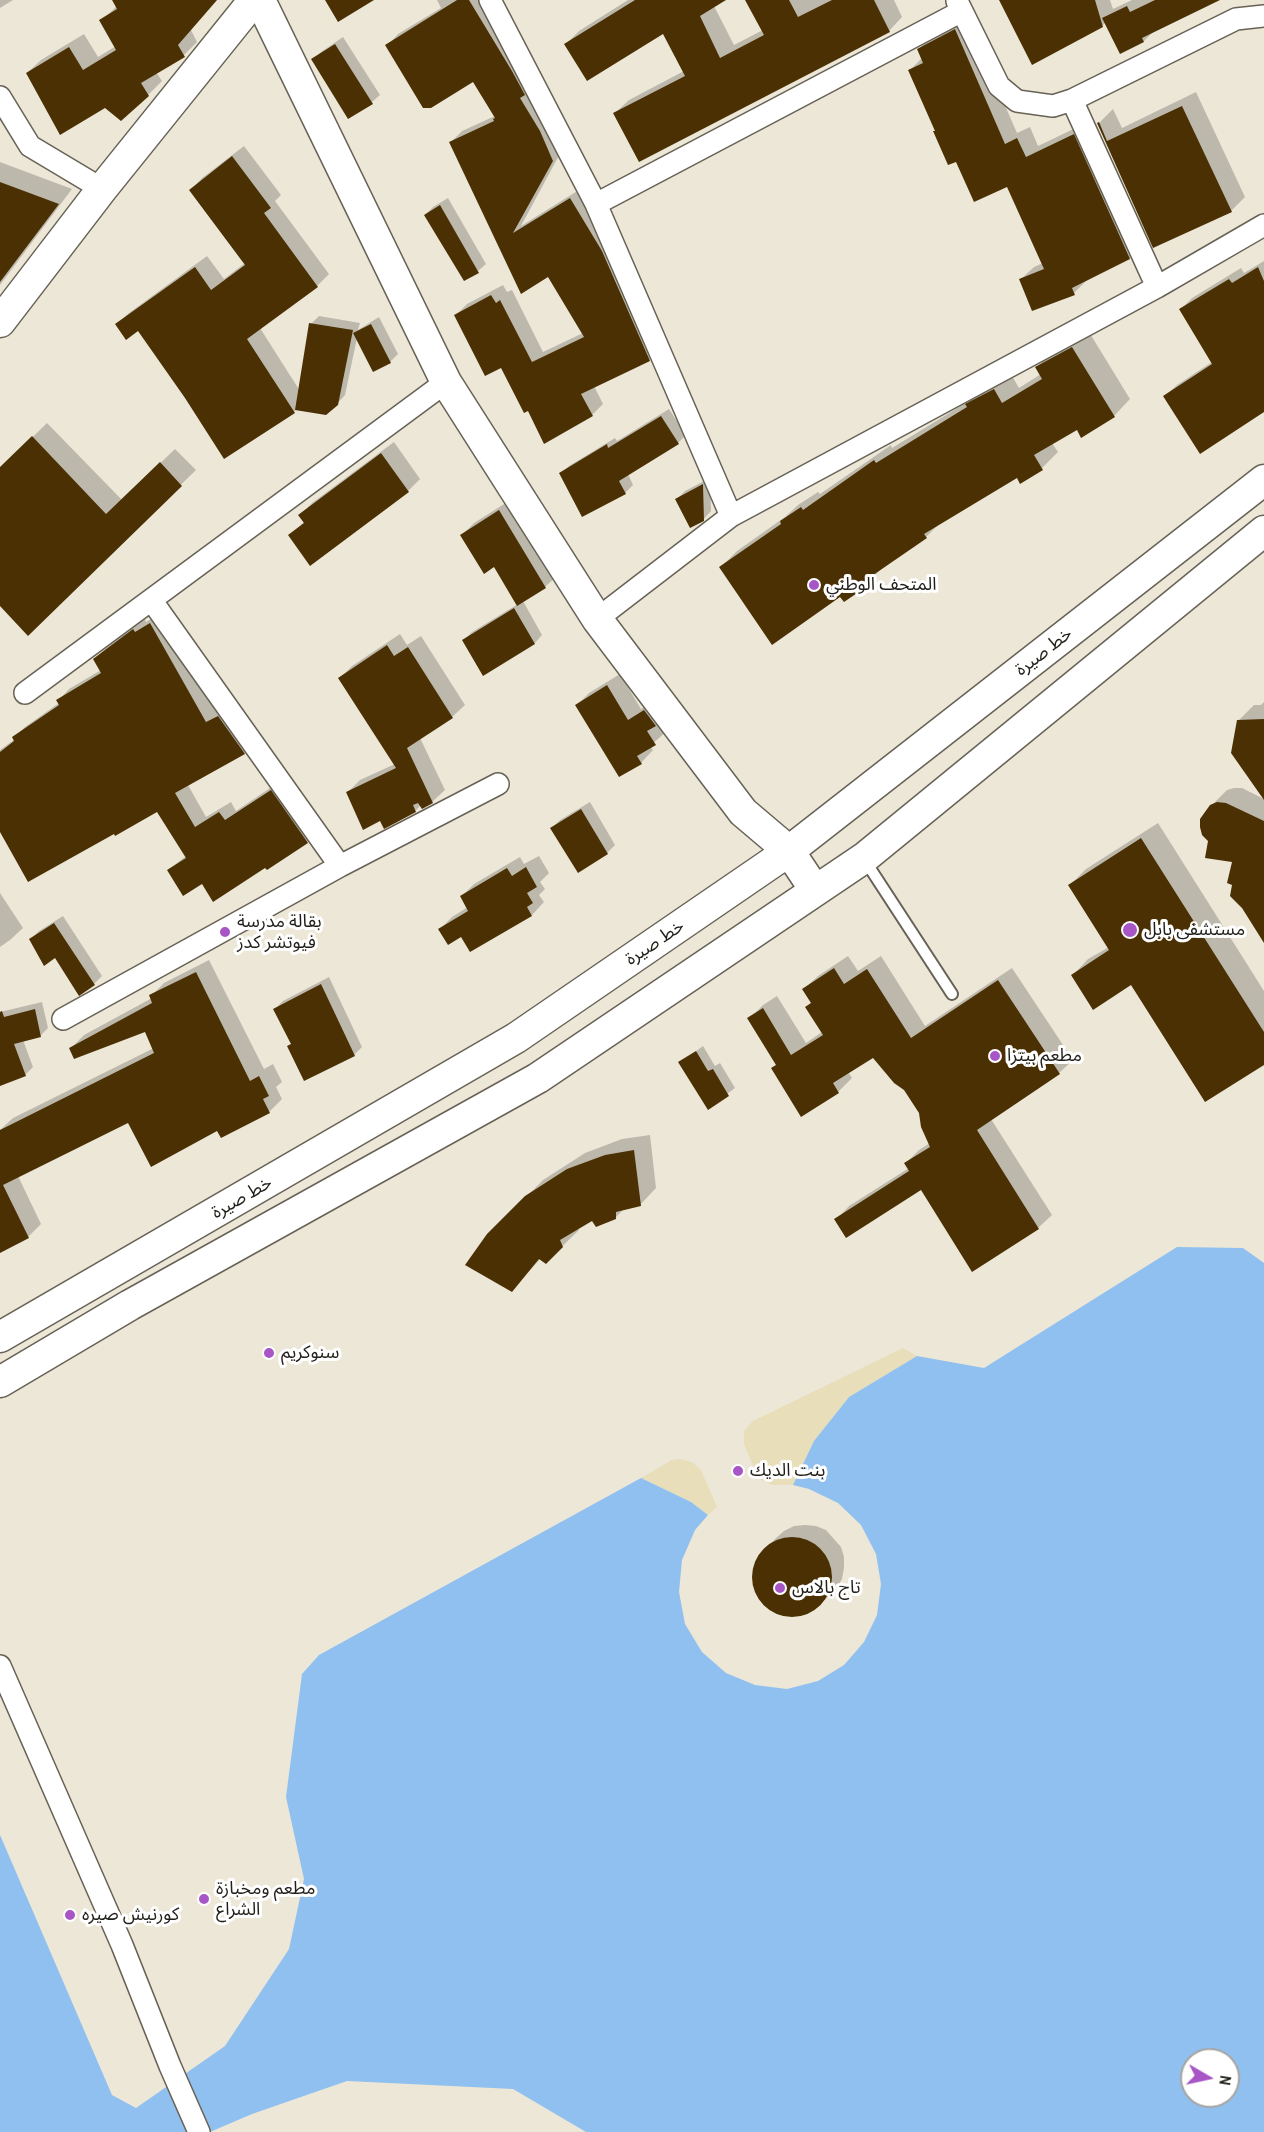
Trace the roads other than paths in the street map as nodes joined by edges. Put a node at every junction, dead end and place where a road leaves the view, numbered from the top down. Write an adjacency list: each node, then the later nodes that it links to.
1 (254, 0): 8 (street)
2 (260, 0): 13 (street)
3 (490, 0): 9 (street)
4 (959, 6): 7 (street); 9 (street)
5 (1264, 16): 7 (street)
6 (0, 97): 8 (street)
7 (1072, 100): 11 (street)
8 (102, 189): 12 (street)
9 (596, 204): 15 (street)
10 (1264, 225): 11 (street)
11 (1157, 288): 15 (street)
12 (0, 322)
13 (446, 382): 17 (street); 18 (street)
14 (1264, 480): 21 (street, خط صيرة)
15 (731, 516): 18 (street)
16 (1264, 531): 22 (street)
17 (152, 601): 19 (street); 23 (street)
18 (597, 619): 21 (street)
19 (26, 693)
20 (498, 784): 23 (street)
21 (789, 851): 24 (street); 27 (street, خط صيرة)
22 (864, 858): 24 (street); 25 (lane)
23 (340, 866): 26 (street)
24 (815, 890): 28 (street)
25 (952, 994)
26 (63, 1019)
27 (0, 1337)
28 (0, 1382)
29 (0, 1666): 30 (street)
30 (200, 2132)

